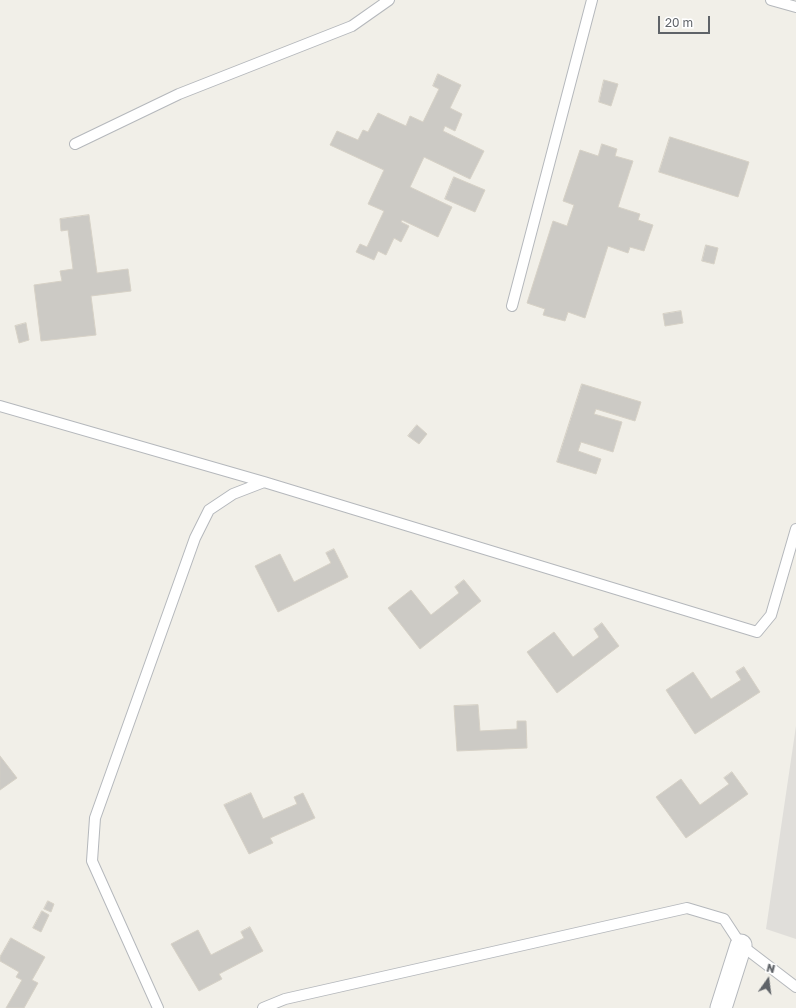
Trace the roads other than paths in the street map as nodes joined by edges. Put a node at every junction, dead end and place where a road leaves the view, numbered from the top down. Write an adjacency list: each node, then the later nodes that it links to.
1 (389, 0): 5 (lane)
2 (592, 0): 6 (lane)
3 (771, 0): 4 (lane)
4 (796, 8)
5 (75, 144)
6 (512, 306)
7 (0, 406): 8 (lane)
8 (264, 482): 9 (lane); 12 (lane)
9 (796, 529)
10 (741, 945): 11 (lane); 13 (lane); 14 (street)
11 (796, 987)
12 (158, 1008)
13 (263, 1008)
14 (721, 1008)

